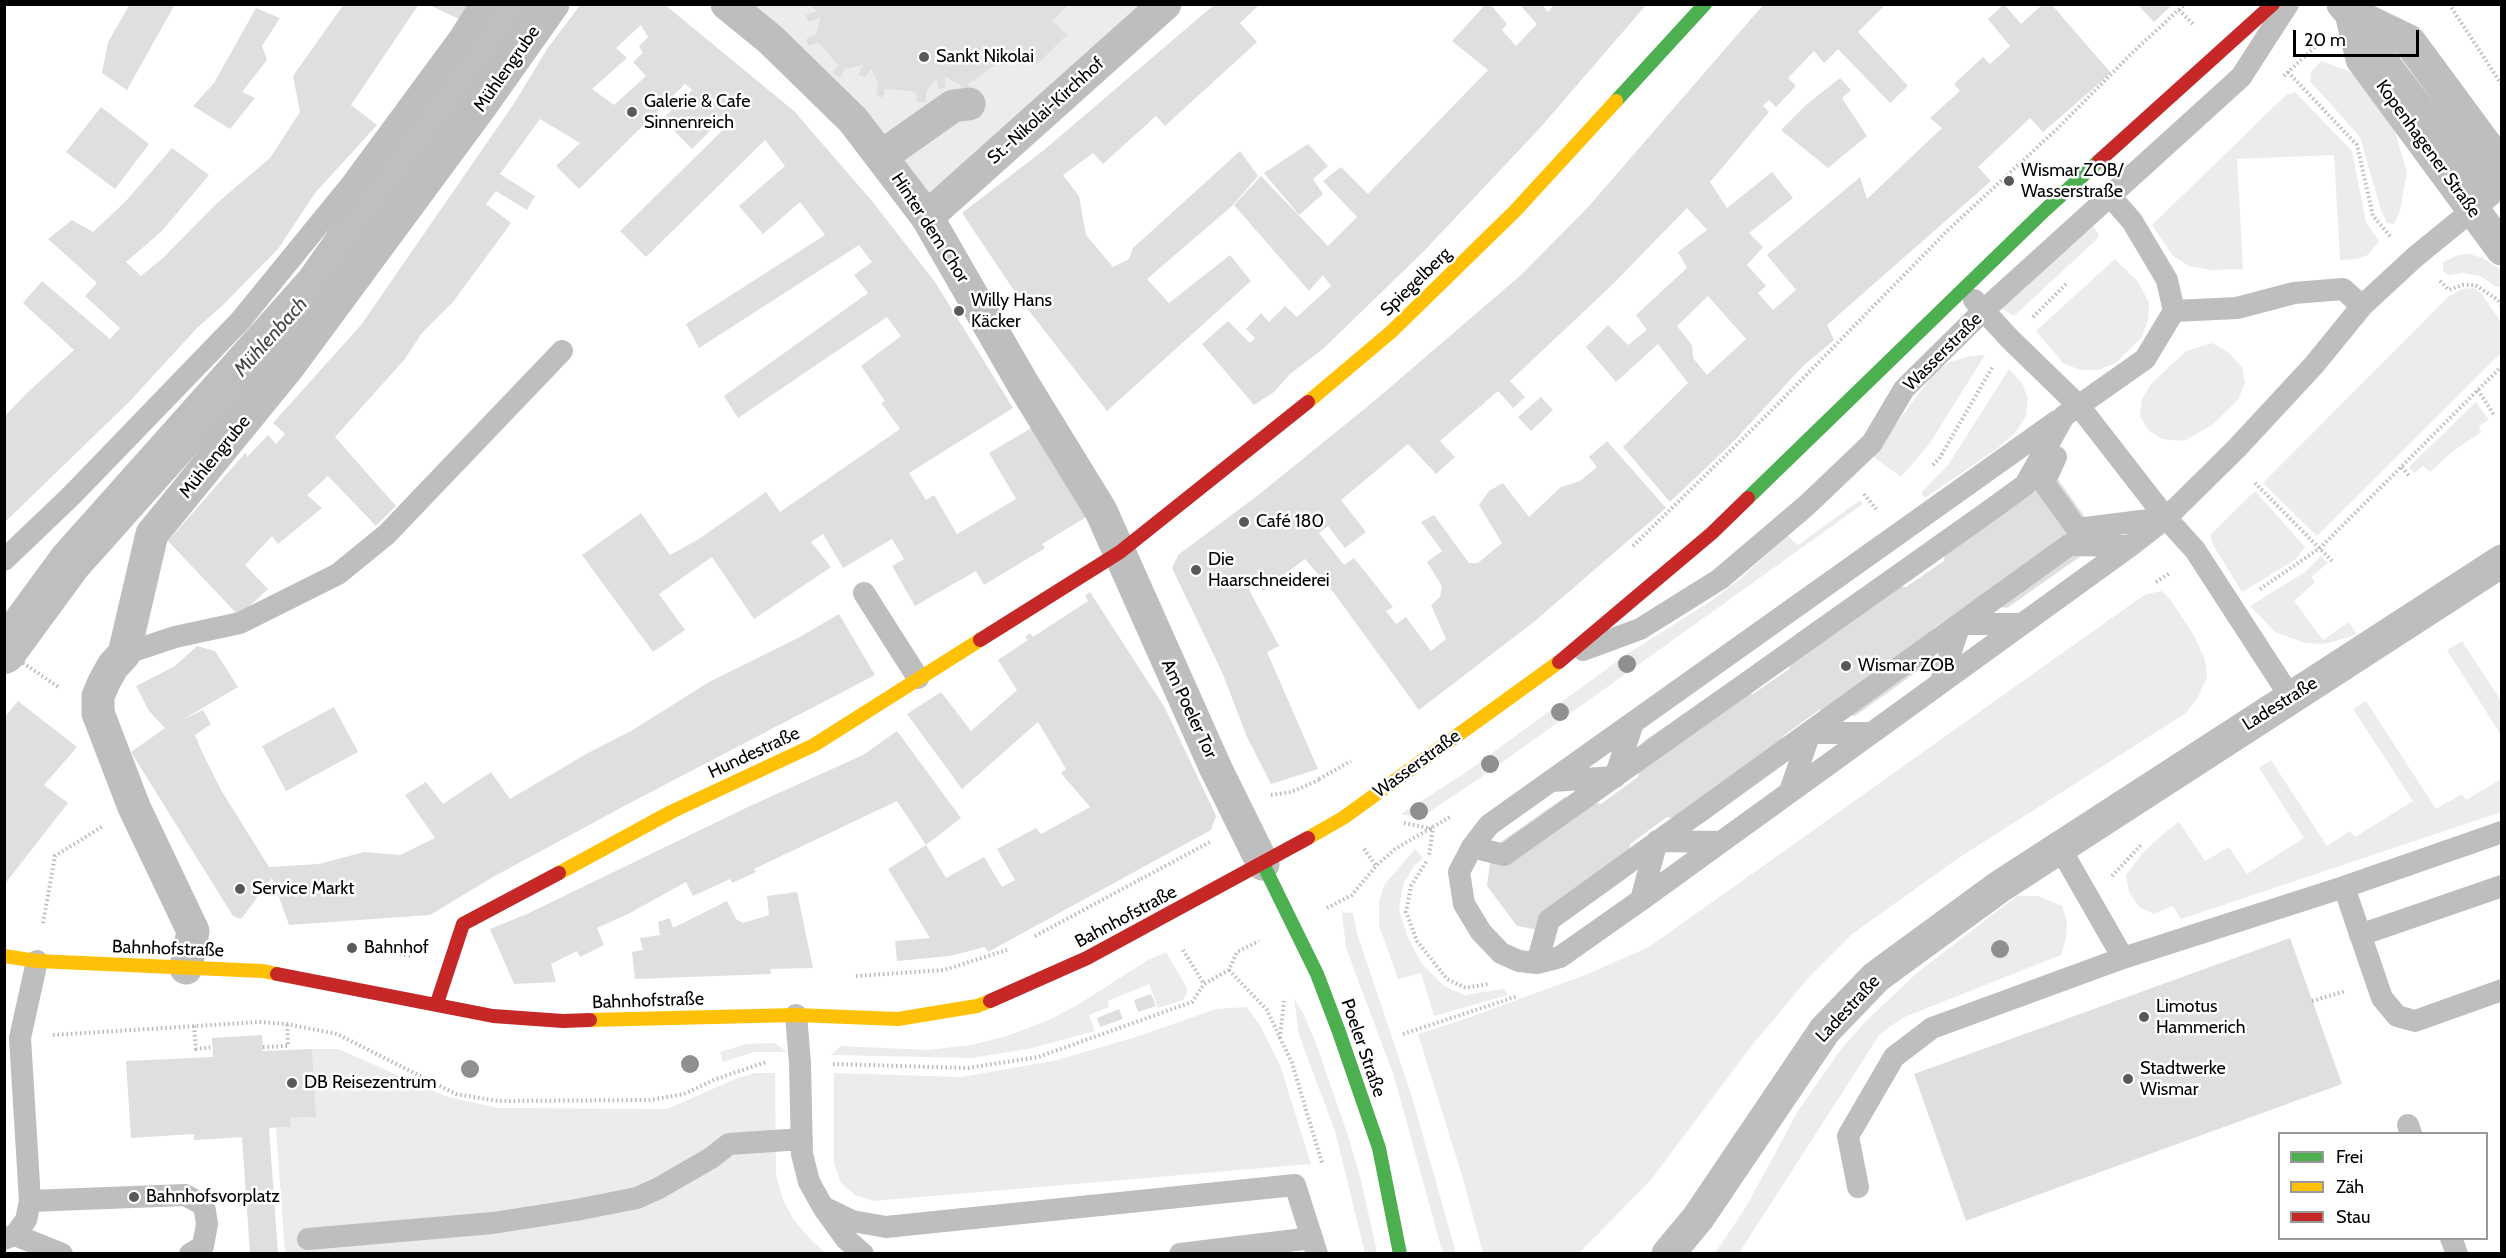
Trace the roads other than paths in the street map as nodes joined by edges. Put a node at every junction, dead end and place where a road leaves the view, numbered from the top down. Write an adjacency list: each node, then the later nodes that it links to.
1 (481, 4): 25 (lane)
2 (553, 4): 33 (street, Mühlengrube)
3 (727, 4): 10 (street, Hinter dem Chor)
4 (1165, 4): 13 (street, St.-Nikolai-Kirchhof)
5 (1705, 4): 24 (street, Spiegelberg)
6 (2273, 4): 15 (street, Wasserstraße)
7 (2288, 4): 12 (lane, Wasserstraße)
8 (2347, 9): 11 (street, Kopenhagener Straße); 11 (street, Kopenhagener Straße)
9 (969, 104): 10 (street)
10 (882, 156): 13 (street, Hinter dem Chor)
11 (2494, 188): 14 (street, Kopenhagener Straße); 16 (lane)
12 (2109, 195): 17 (lane, Wasserstraße); 18 (lane)
13 (927, 217): 24 (street, Hinter dem Chor)
14 (2502, 249)
15 (1963, 288): 17 (lane); 34 (street, Wasserstraße)
16 (2362, 306): 18 (lane); 22 (lane)
17 (1984, 310): 20 (lane); 34 (lane, Wasserstraße)
18 (2174, 311): 20 (lane)
19 (562, 351): 33 (lane)
20 (2072, 411): 21 (lane); 22 (lane); 22 (lane); 27 (lane)
21 (1936, 507): 27 (lane); 28 (lane)
22 (2166, 518): 23 (lane); 39 (lane)
23 (2130, 546): 31 (lane); 32 (lane)
24 (1120, 552): 37 (street, Hundestraße); 51 (street, Am Poeler Tor)
25 (4, 560)
26 (2502, 561): 39 (street, Ladestraße)
27 (1916, 563): 28 (lane); 35 (lane)
28 (1856, 565): 30 (lane)
29 (864, 593): 37 (lane)
30 (1785, 616): 35 (lane); 36 (lane)
31 (1960, 624): 32 (lane); 38 (lane); 41 (lane)
32 (2022, 624): 38 (lane)
33 (124, 654): 60 (street, Mühlengrube)
34 (1567, 656): 51 (street, Wasserstraße)
35 (1764, 670): 36 (lane); 43 (lane)
36 (1705, 673): 40 (lane)
37 (918, 678): 62 (street, Hundestraße)
38 (1941, 681): 42 (lane)
39 (2290, 698): 50 (street, Ladestraße)
40 (1633, 723): 43 (lane); 44 (lane)
41 (1810, 733): 42 (lane); 45 (lane); 47 (lane)
42 (1870, 733): 45 (lane)
43 (1615, 777): 44 (lane); 49 (lane)
44 (1552, 781): 49 (lane)
45 (1790, 791): 48 (lane)
46 (2502, 832): 53 (lane)
47 (1657, 841): 48 (lane); 54 (lane); 59 (lane)
48 (1720, 842): 54 (lane)
49 (1472, 847): 59 (lane)
50 (2060, 848): 57 (lane); 77 (street, Ladestraße)
51 (1263, 864): 63 (street, Bahnhofstraße); 76 (street, Poeler Straße)
52 (2502, 886): 55 (lane)
53 (2344, 887): 55 (lane); 57 (lane)
54 (1641, 900): 59 (lane)
55 (2360, 935): 61 (lane)
56 (4, 956): 58 (street, Bahnhofstraße)
57 (2123, 958): 65 (lane)
58 (37, 961): 60 (street, Bahnhofstraße); 66 (lane)
59 (1537, 963)
60 (186, 968): 62 (street, Bahnhofstraße)
61 (2502, 990)
62 (437, 1004): 63 (street, Bahnhofstraße)
63 (796, 1015): 64 (lane)
64 (802, 1139): 67 (lane); 69 (lane)
65 (1858, 1187)
66 (30, 1201): 68 (lane); 73 (lane)
67 (823, 1207): 71 (lane); 74 (lane)
68 (10, 1237): 72 (lane)
69 (308, 1239)
70 (2451, 1240): 78 (lane)
71 (1314, 1246): 75 (lane)
72 (62, 1254)
73 (190, 1254)
74 (863, 1254)
75 (1180, 1254)
76 (1400, 1254)
77 (1668, 1254)
78 (2457, 1254)

